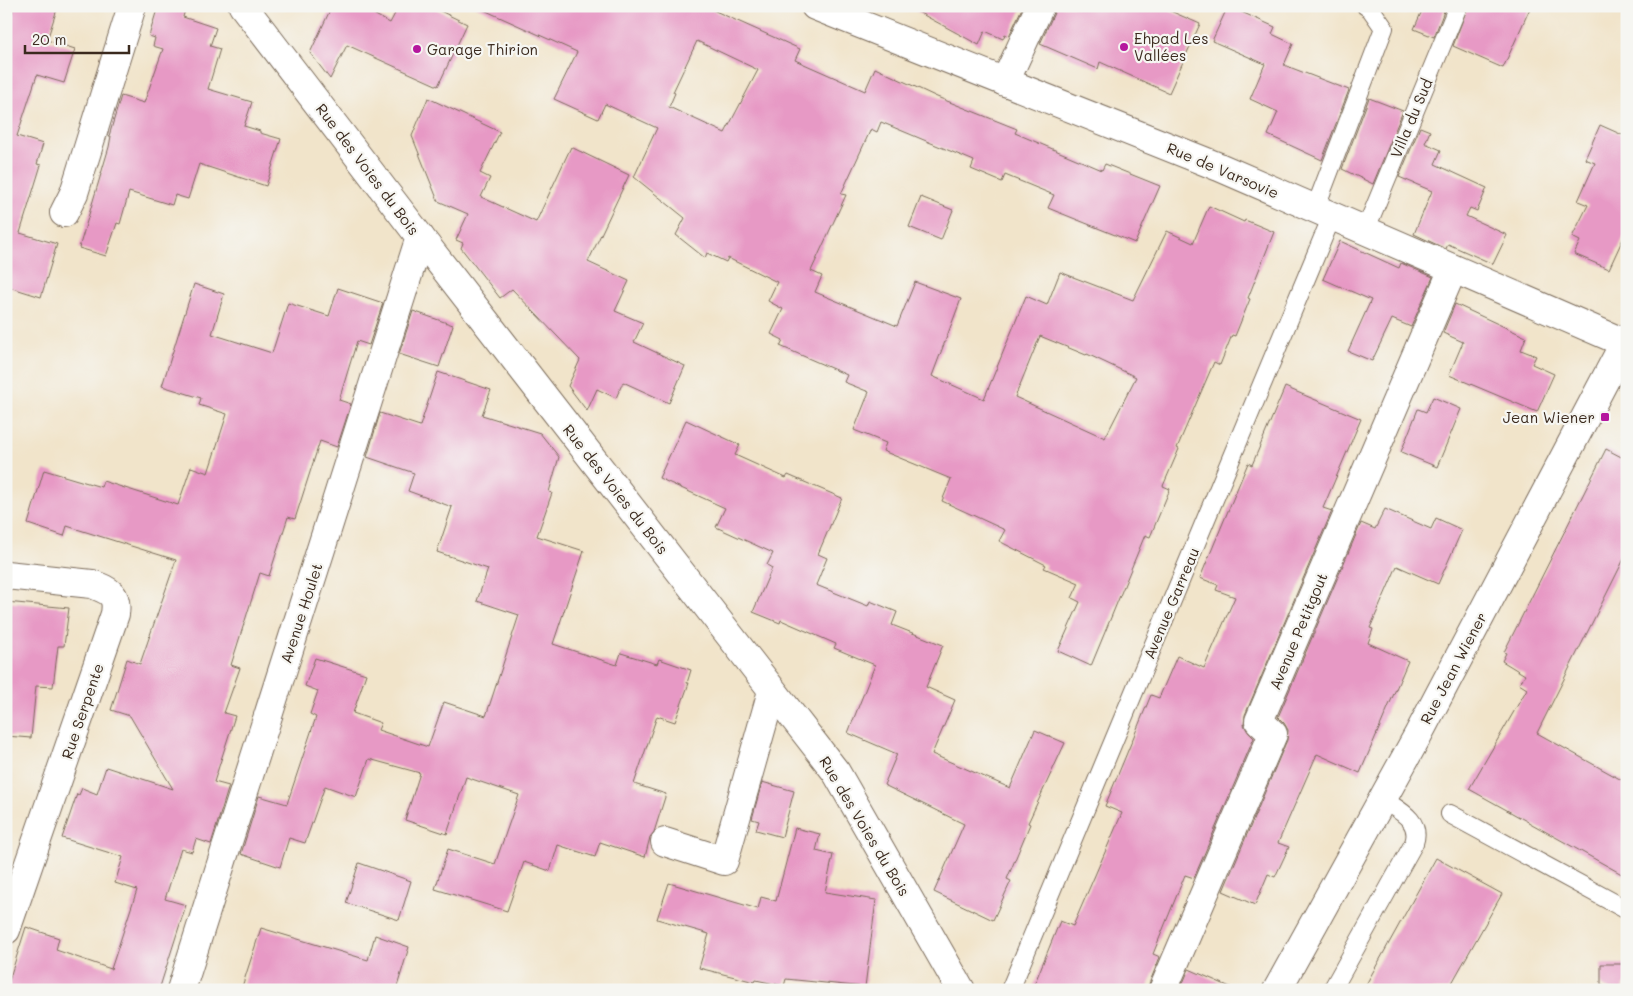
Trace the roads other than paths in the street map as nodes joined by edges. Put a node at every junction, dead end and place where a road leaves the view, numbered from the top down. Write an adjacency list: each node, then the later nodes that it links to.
1 (132, 6): 10 (street)
2 (244, 6): 12 (street, Rue des Voies du Bois)
3 (814, 6): 7 (street, Rue de Varsovie)
4 (1040, 6): 8 (street)
5 (1366, 6): 9 (lane, Avenue Garreau)
6 (1458, 6): 11 (lane, Villa du Sud)
7 (858, 14): 8 (street, Rue de Varsovie)
8 (1005, 82): 9 (street, Rue de Varsovie)
9 (1324, 212): 11 (street, Rue de Varsovie); 24 (lane, Avenue Garreau)
10 (64, 213)
11 (1365, 231): 13 (street, Rue de Varsovie)
12 (420, 237): 16 (street, Rue des Voies du Bois); 22 (street, Avenue Houlet)
13 (1453, 269): 14 (street, Rue de Varsovie); 25 (street, Avenue Petitgout)
14 (1626, 342): 17 (street, Rue Jean Wiener)
15 (6, 575): 21 (street, Rue Serpente)
16 (772, 690): 19 (street); 23 (street, Rue des Voies du Bois)
17 (1382, 800): 26 (street, Rue Jean Wiener); 27 (lane)
18 (1450, 814): 20 (lane)
19 (665, 842)
20 (1627, 910)
21 (6, 930)
22 (181, 990)
23 (961, 990)
24 (1010, 990)
25 (1163, 990)
26 (1276, 990)
27 (1332, 990)

